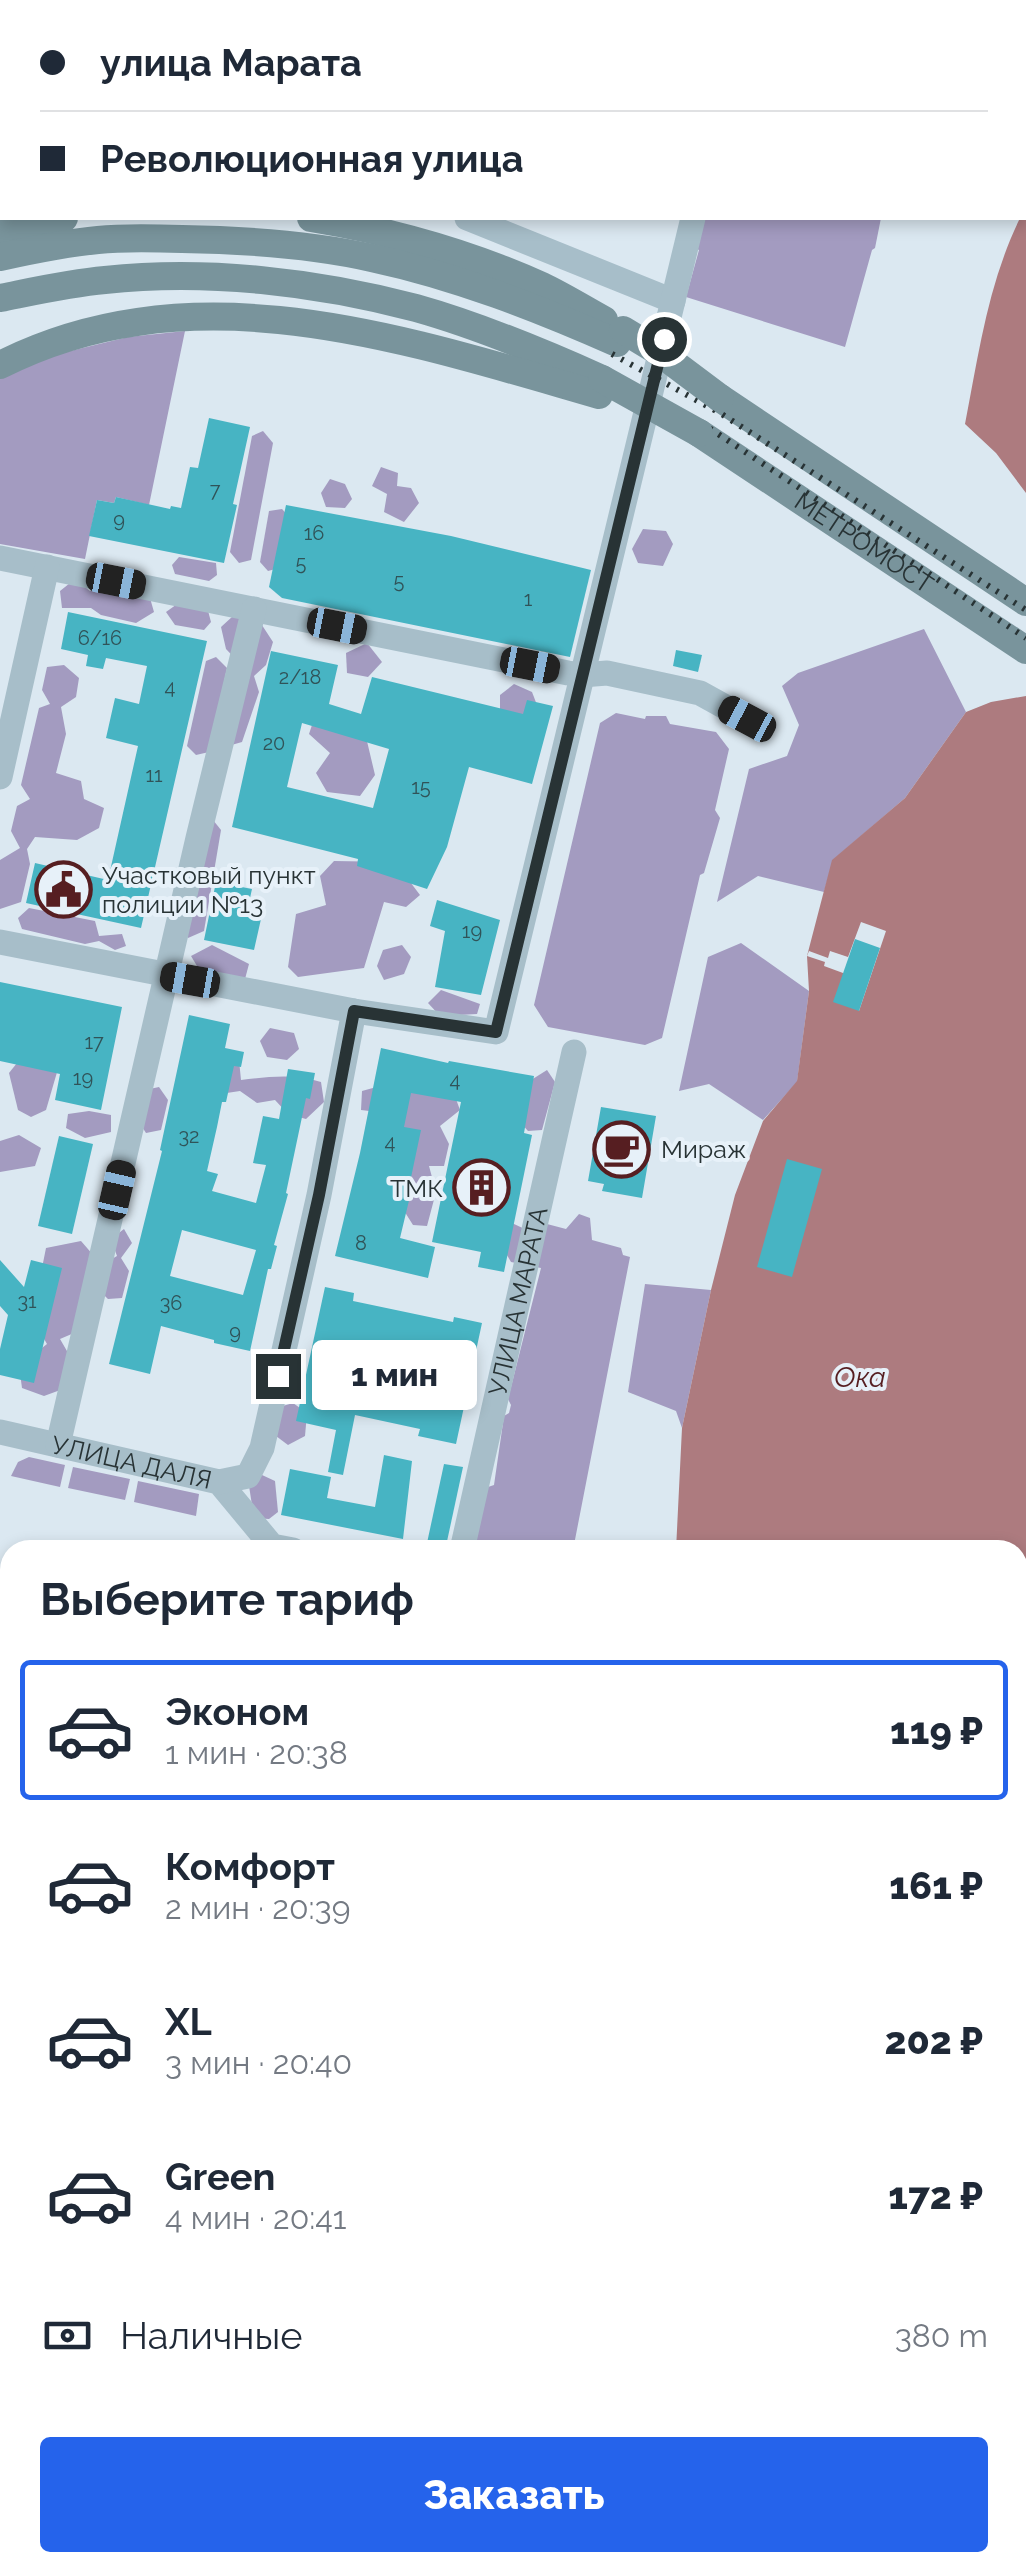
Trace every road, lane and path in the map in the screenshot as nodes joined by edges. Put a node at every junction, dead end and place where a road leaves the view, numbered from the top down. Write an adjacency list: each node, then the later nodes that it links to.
1 (54, 220): 5 (main road)
2 (324, 220): 9 (main road)
3 (472, 220): 8 (street)
4 (693, 220): 8 (street)
5 (0, 231)
6 (0, 257): 9 (main road)
7 (0, 298): 11 (main road)
8 (673, 302): 17 (street)
9 (620, 337): 14 (main road, МЕТРОМОСТ, bridge)
10 (0, 365): 11 (main road)
11 (600, 387): 16 (main road, МЕТРОМОСТ, bridge)
12 (0, 558): 13 (street)
13 (47, 566): 15 (street); 19 (street)
14 (1026, 602)
15 (254, 609): 17 (street); 21 (street)
16 (1026, 650)
17 (582, 675): 18 (street); 22 (street)
18 (747, 719)
19 (0, 778)
20 (0, 942): 21 (street)
21 (166, 976): 22 (street); 25 (street)
22 (354, 1011): 26 (street)
23 (574, 1052): 28 (street, УЛИЦА МАРАТА)
24 (0, 1432): 25 (street, УЛИЦА ДАЛЯ)
25 (58, 1445): 26 (street, УЛИЦА ДАЛЯ)
26 (220, 1482): 27 (street, УЛИЦА ДАЛЯ)
27 (267, 1540)
28 (464, 1540)

